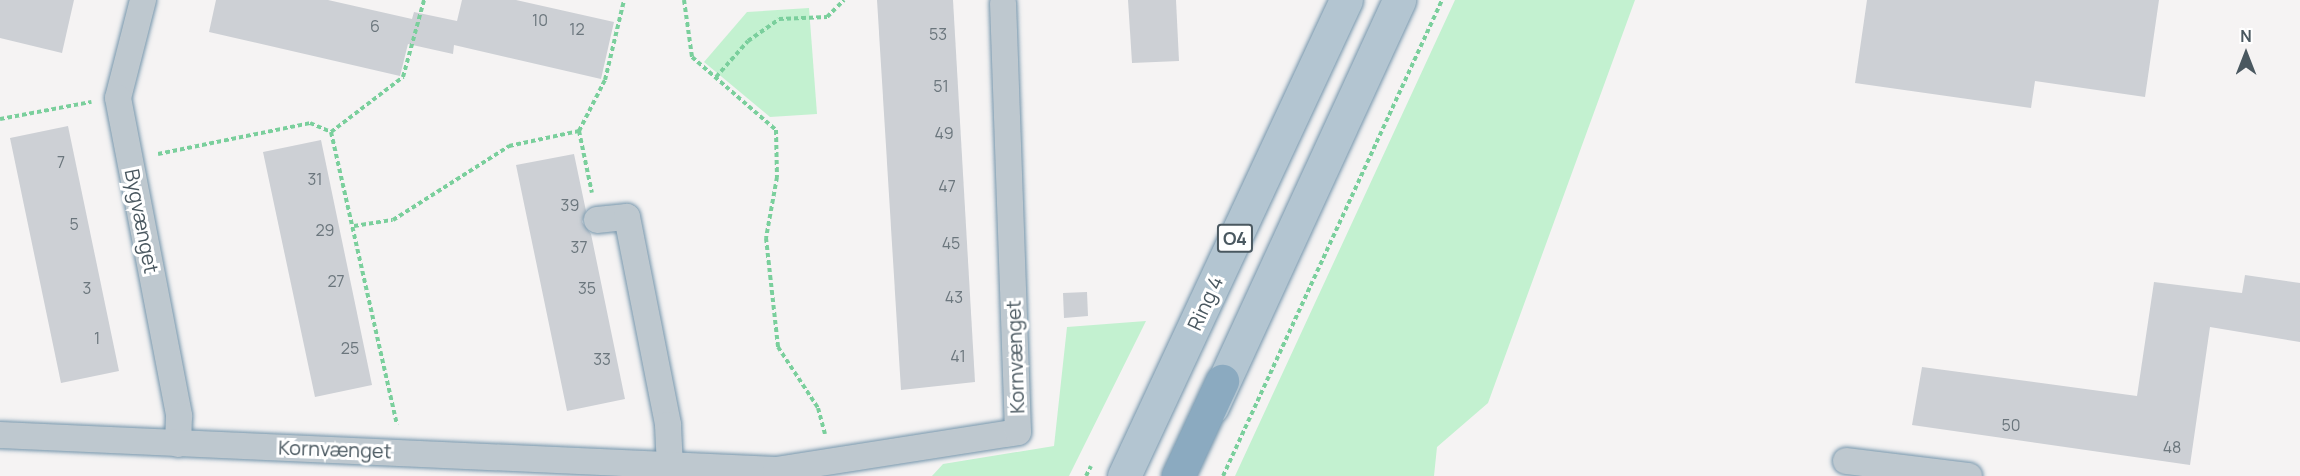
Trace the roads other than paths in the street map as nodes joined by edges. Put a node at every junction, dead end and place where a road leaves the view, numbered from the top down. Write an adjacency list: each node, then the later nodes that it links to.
1 (143, 0): 8 (street, Bygvænget)
2 (1346, 0): 11 (main road, Ring 4 / O4)
3 (1399, 0): 6 (main road, O4)
4 (1003, 3): 10 (street, Kornvænget)
5 (597, 220): 10 (street)
6 (1222, 381): 12 (highway, O4); 13 (main road)
7 (0, 435): 8 (street, Kornvænget)
8 (178, 444): 10 (street, Kornvænget)
9 (1846, 460): 14 (street)
10 (670, 468)
11 (1124, 476)
12 (1178, 476)
13 (1184, 476)
14 (1969, 476)

